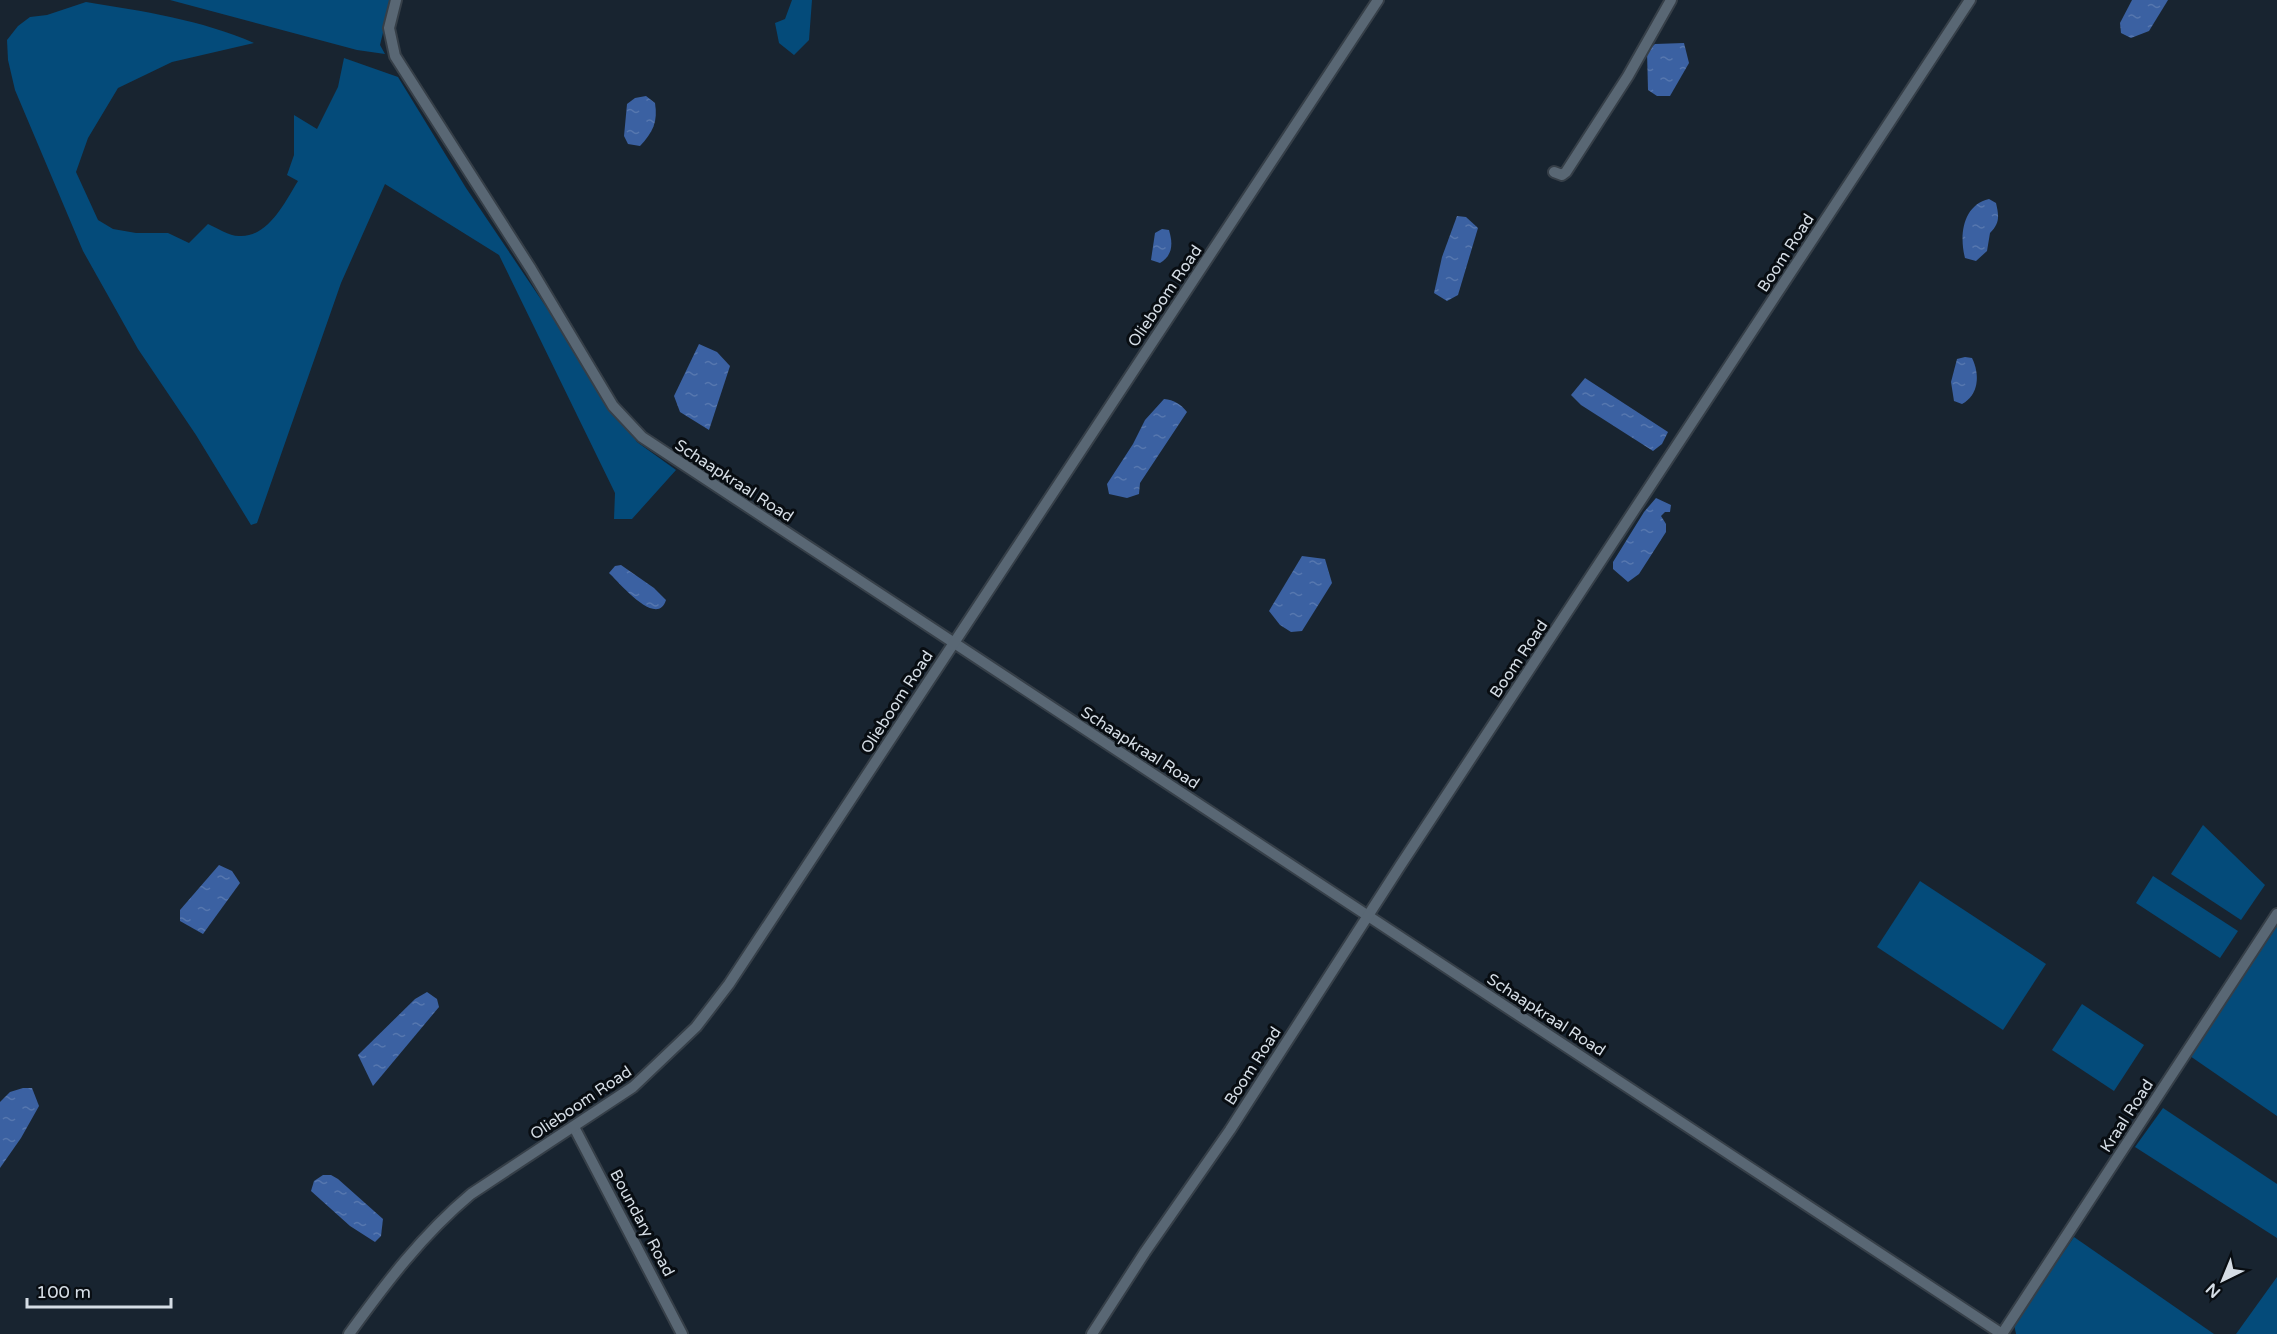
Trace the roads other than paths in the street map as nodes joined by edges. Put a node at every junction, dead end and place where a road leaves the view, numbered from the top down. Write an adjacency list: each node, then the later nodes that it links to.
1 (396, 0): 6 (street, Schaapkraal Road)
2 (1378, 0): 6 (street, Olieboom Road)
3 (1671, 0): 5 (street)
4 (1970, 0): 8 (street, Boom Road)
5 (1554, 172)
6 (954, 643): 8 (street, Schaapkraal Road); 9 (street, Olieboom Road)
7 (2277, 914): 13 (street, Kraal Road)
8 (1368, 916): 12 (street, Boom Road); 13 (street, Schaapkraal Road)
9 (574, 1127): 10 (street, Olieboom Road); 11 (street, Boundary Road)
10 (349, 1334)
11 (682, 1334)
12 (1092, 1334)
13 (2002, 1334)

